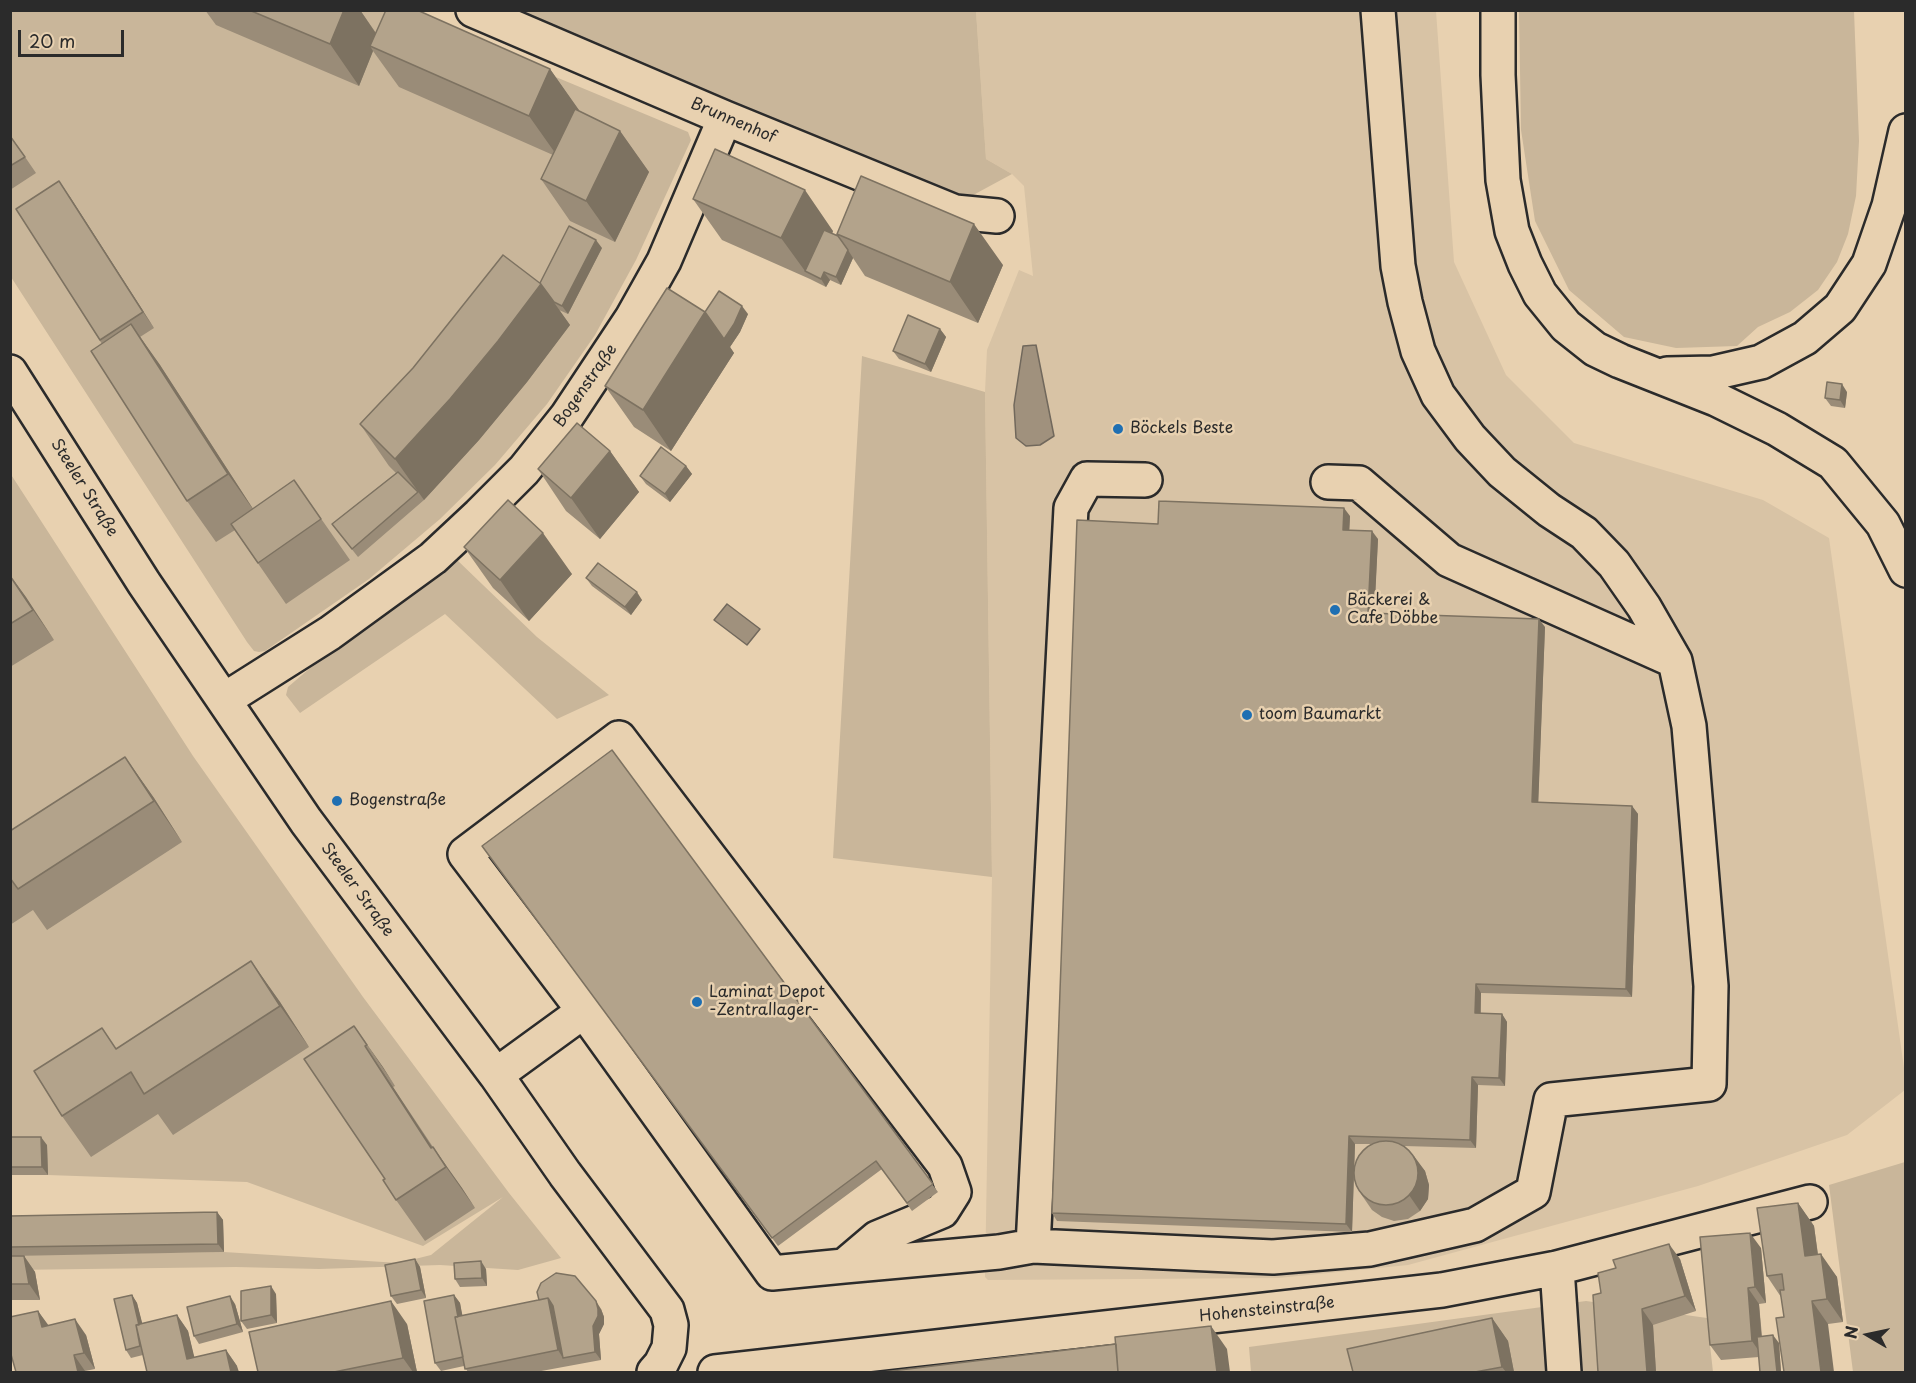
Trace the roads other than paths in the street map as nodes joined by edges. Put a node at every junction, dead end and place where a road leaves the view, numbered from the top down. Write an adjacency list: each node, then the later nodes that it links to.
1 (473, 10): 4 (main road, Brunnenhof)
2 (1378, 10): 12 (main road)
3 (1498, 10): 8 (main road)
4 (725, 118): 6 (main road, Brunnenhof); 13 (main road, Bogenstraße)
5 (1905, 130): 8 (main road)
6 (997, 216)
7 (10, 372): 13 (main road, Steeler Straße)
8 (1656, 374): 11 (main road)
9 (1145, 480): 17 (main road)
10 (1328, 482): 12 (main road)
11 (1905, 570)
12 (1675, 661): 17 (main road)
13 (224, 700): 15 (main road, Steeler Straße)
14 (584, 1011): 15 (main road); 18 (main road); 18 (main road)
15 (496, 1075): 20 (main road, Steeler Straße)
16 (1810, 1202): 19 (main road, Hohensteinstraße)
17 (1034, 1246): 18 (main road)
18 (844, 1266)
19 (1557, 1268): 21 (main road, Hohensteinstraße); 22 (main road)
20 (660, 1365): 21 (main road, Steeler Straße)
21 (715, 1372)
22 (1564, 1372)

